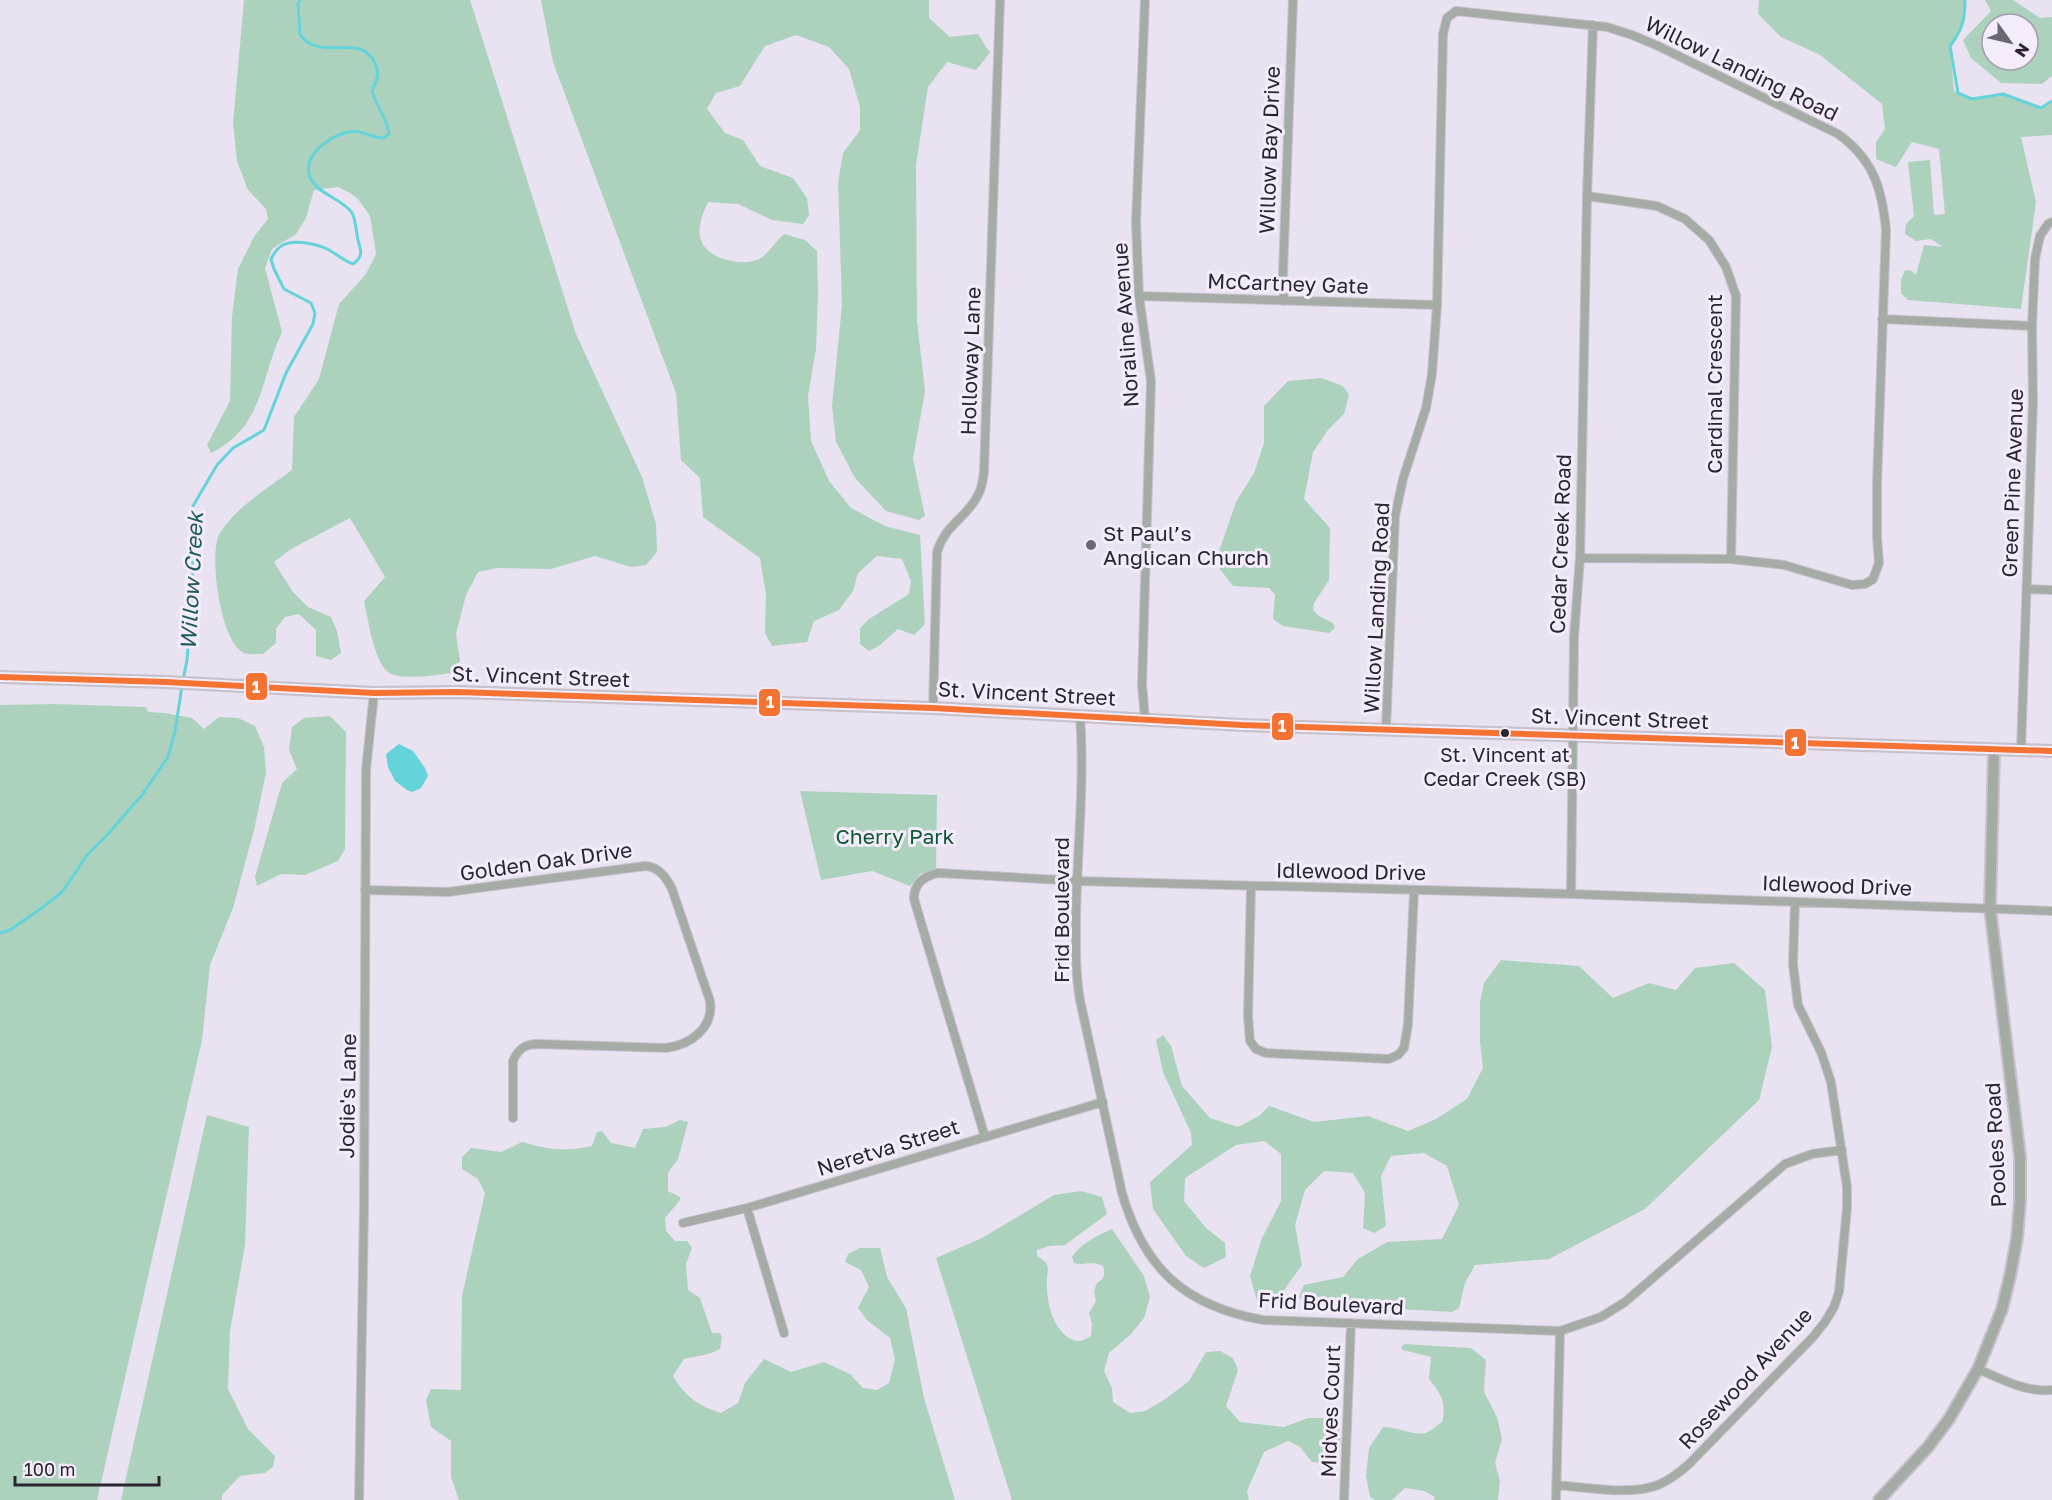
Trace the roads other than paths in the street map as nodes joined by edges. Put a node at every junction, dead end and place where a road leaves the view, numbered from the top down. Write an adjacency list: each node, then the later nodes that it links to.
1 (1000, 0): 18 (street, Holloway Lane)
2 (1145, 0): 7 (street, Noraline Avenue)
3 (1293, 0): 8 (street, Willow Bay Drive)
4 (1593, 25): 5 (street, Cedar Creek Road); 9 (street, Willow Landing Road); 10 (street, Willow Landing Road)
5 (1587, 196): 12 (street, Cedar Creek Road); 13 (street, Cardinal Crescent)
6 (2052, 222): 11 (street, Green Pine Avenue)
7 (1139, 296): 8 (street, McCartney Gate); 20 (street, Noraline Avenue)
8 (1284, 301): 9 (street, McCartney Gate)
9 (1437, 305): 21 (street, Willow Landing Road)
10 (1882, 319): 11 (street); 13 (street, Willow Landing Road)
11 (2032, 326): 14 (street, Green Pine Avenue)
12 (1580, 558): 13 (street, Willow Landing Road); 22 (street, Cedar Creek Road)
13 (1731, 559)
14 (2027, 589): 15 (street); 24 (street, Green Pine Avenue)
15 (2052, 591)
16 (0, 677): 17 (street, St. Vincent Street)
17 (374, 693): 18 (street, St. Vincent Street); 28 (street, Jodie's Lane)
18 (933, 708): 19 (street, St. Vincent Street)
19 (1080, 716): 20 (street, St. Vincent Street); 26 (street, Frid Boulevard)
20 (1145, 719): 21 (street, St. Vincent Street)
21 (1386, 729): 22 (street, St. Vincent Street)
22 (1573, 737): 23 (street, St. Vincent Street); 30 (street, Cedar Creek Road)
23 (1994, 750): 24 (street, St. Vincent Street); 32 (street, Pooles Road)
24 (2022, 750): 25 (street, St. Vincent Street)
25 (2052, 751)
26 (1077, 881): 27 (street, Idlewood Drive); 34 (street, Frid Boulevard); 36 (street, Idlewood Drive)
27 (1251, 887): 29 (street, Idlewood Drive); 29 (street)
28 (365, 890): 35 (street, Golden Oak Drive); 46 (street, Jodie's Lane)
29 (1414, 891): 30 (street, Idlewood Drive)
30 (1571, 894): 31 (street, Idlewood Drive)
31 (1795, 902): 32 (street, Idlewood Drive); 37 (street, Rosewood Avenue)
32 (1990, 908): 33 (street, Idlewood Drive); 43 (street, Pooles Road)
33 (2052, 910)
34 (1103, 1102): 36 (street, Neretva Street); 40 (street, Frid Boulevard)
35 (513, 1118)
36 (985, 1137): 38 (street, Neretva Street)
37 (1842, 1150): 41 (street, Frid Boulevard); 45 (street, Rosewood Avenue)
38 (747, 1208): 39 (street, Neretva Street); 42 (street)
39 (683, 1223)
40 (1351, 1323): 41 (street, Frid Boulevard); 47 (street, Midves Court)
41 (1560, 1331): 45 (street)
42 (784, 1333)
43 (1978, 1369): 44 (street); 49 (street, Pooles Road)
44 (2052, 1390)
45 (1556, 1485): 48 (street)
46 (359, 1500)
47 (1344, 1500)
48 (1556, 1500)
49 (1879, 1500)

